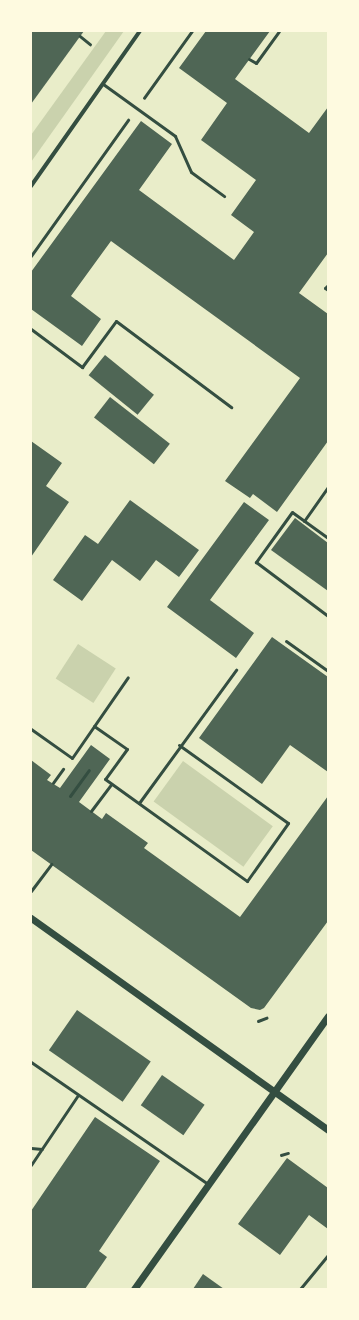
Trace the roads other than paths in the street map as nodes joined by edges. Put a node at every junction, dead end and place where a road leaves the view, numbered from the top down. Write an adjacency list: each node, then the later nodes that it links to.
1 (140, 31): 4 (street)
2 (279, 31): 3 (lane)
3 (250, 59)
4 (103, 84): 5 (street); 6 (lane)
5 (31, 186)
6 (224, 196)
7 (328, 285): 8 (lane)
8 (328, 290)
9 (31, 329): 10 (lane)
10 (231, 407)
11 (328, 487): 12 (lane)
12 (304, 521): 13 (lane); 14 (lane)
13 (328, 538)
14 (328, 616)
15 (286, 641): 17 (lane)
16 (236, 670): 21 (lane)
17 (328, 671)
18 (128, 677): 19 (lane)
19 (94, 726): 20 (lane); 23 (lane)
20 (31, 729)
21 (179, 745): 25 (lane); 25 (lane)
22 (89, 770): 24 (lane)
23 (112, 784): 25 (lane); 26 (lane)
24 (70, 796)
25 (139, 803)
26 (91, 811)
27 (51, 864): 28 (lane)
28 (31, 891)
29 (31, 918): 32 (street)
30 (328, 1016): 32 (street)
31 (31, 1062): 33 (lane)
32 (274, 1092): 34 (street); 38 (street)
33 (78, 1095): 36 (lane); 38 (lane)
34 (328, 1130)
35 (31, 1148): 36 (lane)
36 (42, 1149): 37 (lane)
37 (31, 1165)
38 (208, 1184): 40 (street)
39 (328, 1255): 41 (lane)
40 (134, 1289)
41 (300, 1289)

